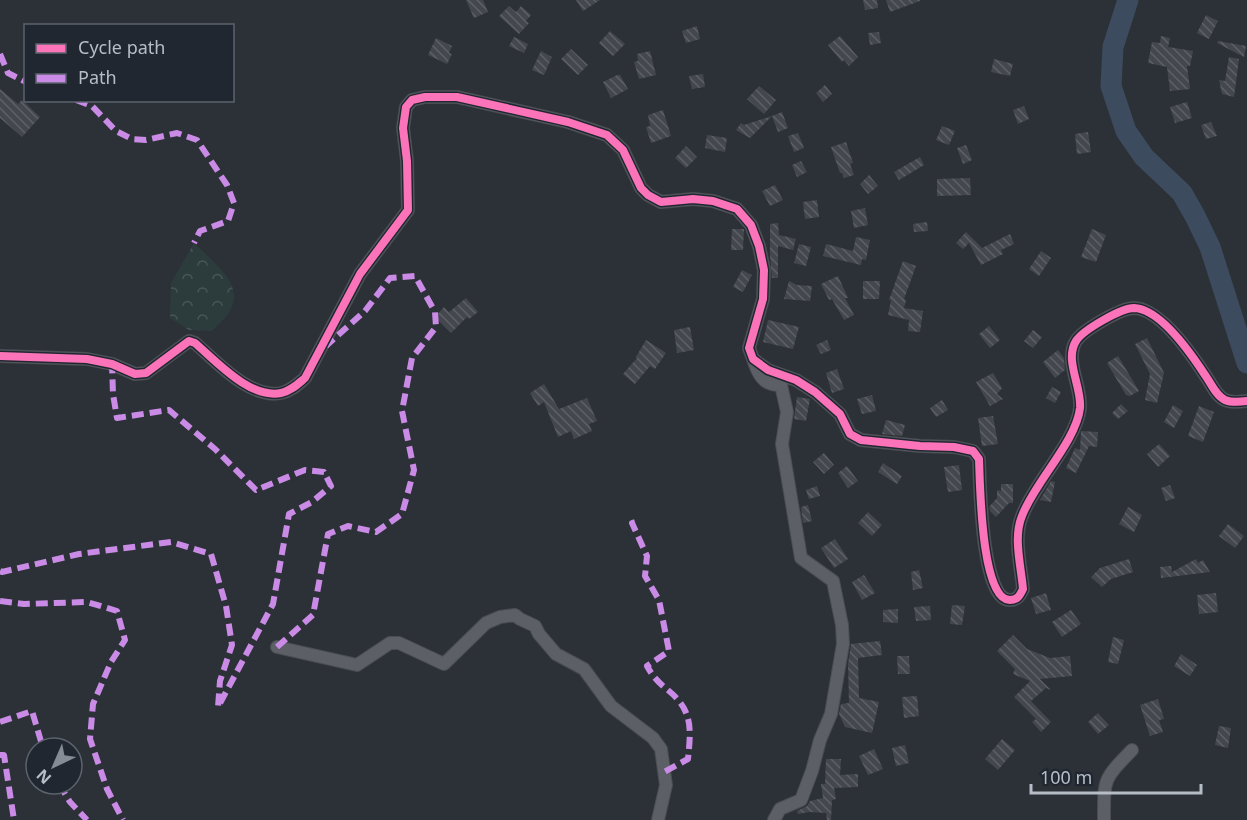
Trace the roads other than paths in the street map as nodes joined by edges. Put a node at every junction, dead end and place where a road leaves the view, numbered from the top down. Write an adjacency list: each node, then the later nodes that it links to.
1 (0, 356): 2 (street)
2 (753, 359): 3 (street); 7 (street)
3 (1243, 402)
4 (277, 647): 6 (street)
5 (1132, 750): 8 (street)
6 (658, 820)
7 (774, 820)
8 (1104, 820)

